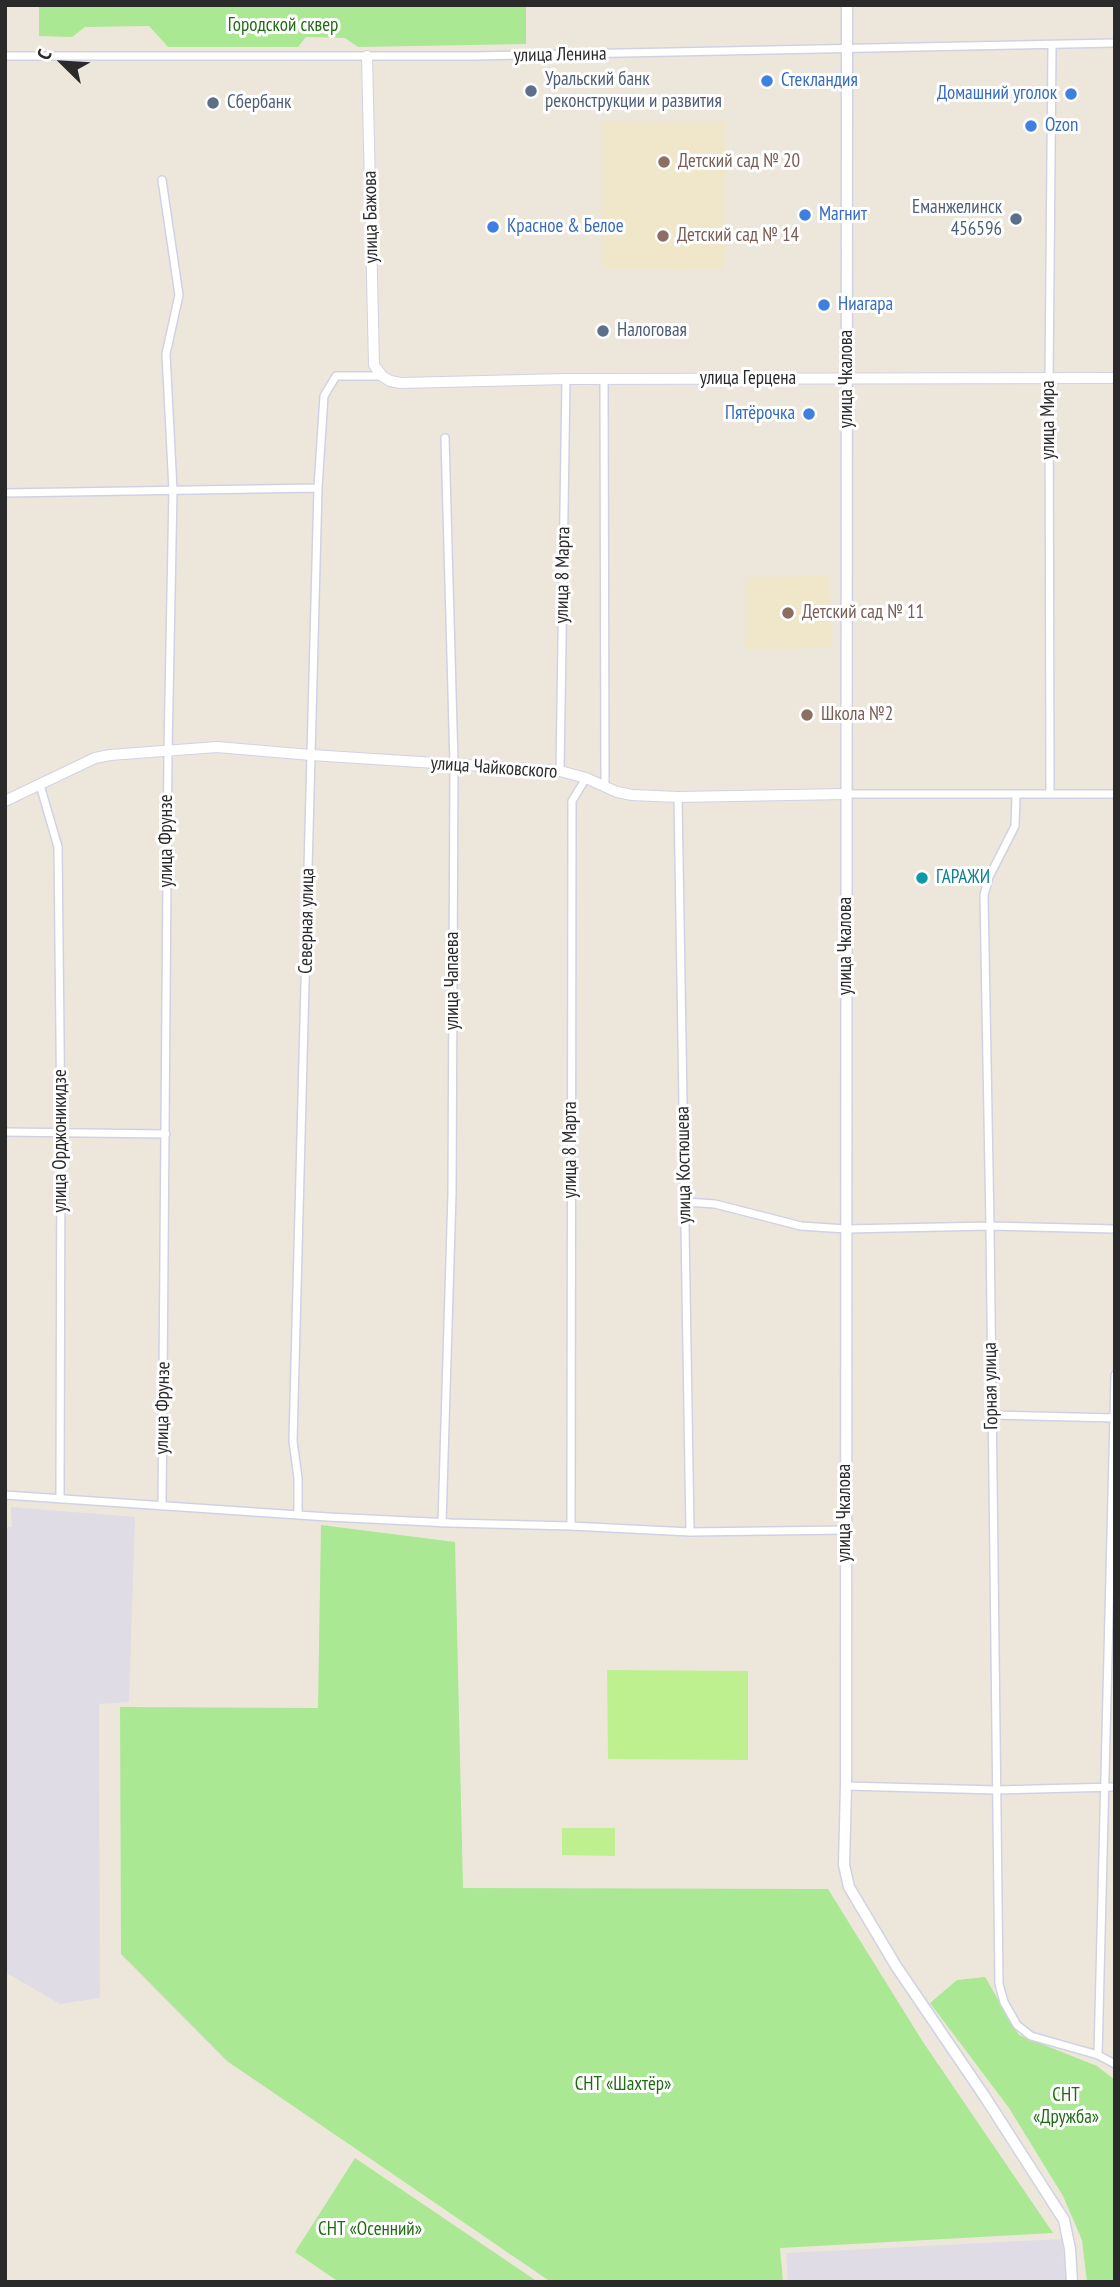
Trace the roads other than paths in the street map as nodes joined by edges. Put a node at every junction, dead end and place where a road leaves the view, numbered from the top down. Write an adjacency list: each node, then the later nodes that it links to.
1 (847, 5): 4 (main road, улица Чкалова)
2 (1115, 43): 3 (street, улица Ленина)
3 (1052, 46): 4 (street, улица Ленина); 13 (street, улица Мира)
4 (847, 50): 5 (street, улица Ленина); 12 (main road, улица Чкалова)
5 (367, 56): 6 (street, улица Ленина); 8 (street, улица Бажова)
6 (5, 57)
7 (162, 180): 16 (street, улица Фрунзе)
8 (382, 376): 10 (street, улица Герцена); 15 (street, Северная улица)
9 (1115, 378): 13 (street, улица Герцена)
10 (566, 379): 11 (street, улица Герцена); 21 (street, улица 8 Марта)
11 (604, 379): 12 (street, улица Герцена); 24 (street)
12 (847, 379): 13 (street, улица Герцена); 25 (main road, улица Чкалова)
13 (1049, 379): 26 (street, улица Мира)
14 (446, 438): 20 (street, улица Чапаева)
15 (318, 488): 16 (street); 19 (street, Северная улица)
16 (173, 490): 17 (street); 18 (street, улица Фрунзе)
17 (5, 493)
18 (168, 750): 19 (street, улица Чайковского); 23 (street, улица Чайковского); 33 (street, улица Фрунзе)
19 (311, 755): 20 (street, улица Чайковского); 44 (street, Северная улица)
20 (454, 764): 21 (street, улица Чайковского); 45 (street, улица Чапаева)
21 (560, 771): 22 (street, улица Чайковского)
22 (586, 778): 24 (street, улица Чайковского); 46 (street, улица 8 Марта)
23 (40, 785): 30 (street, улица Чайковского); 32 (street, улица Орджоникидзе)
24 (605, 787): 29 (street, улица Чайковского)
25 (846, 794): 28 (street, улица Чайковского); 29 (street, улица Чайковского); 36 (main road, улица Чкалова)
26 (1050, 794): 27 (street, улица Чайковского); 28 (street, улица Чайковского)
27 (1115, 794)
28 (1016, 796): 35 (street, Горная улица)
29 (678, 797): 34 (street, улица Костюшева)
30 (5, 801)
31 (5, 1132): 32 (street)
32 (61, 1133): 33 (street); 42 (street, улица Орджоникидзе)
33 (166, 1134): 43 (street, улица Фрунзе)
34 (685, 1202): 36 (street); 48 (street, улица Костюшева)
35 (990, 1226): 36 (street); 37 (street); 39 (street, Горная улица)
36 (846, 1229): 47 (main road, улица Чкалова)
37 (1115, 1229)
38 (1115, 1375): 40 (street)
39 (992, 1415): 40 (street); 52 (street, Горная улица)
40 (1114, 1418): 51 (street)
41 (5, 1495): 42 (street)
42 (60, 1499): 43 (street)
43 (162, 1506): 44 (street)
44 (298, 1515): 45 (street)
45 (442, 1523): 46 (street)
46 (571, 1526): 48 (street)
47 (845, 1530): 48 (street); 49 (main road, улица Чкалова)
48 (690, 1532)
49 (846, 1786): 52 (street); 55 (main road, улица Чкалова)
50 (1115, 1787): 51 (street)
51 (1104, 1788): 52 (street); 53 (street)
52 (996, 1790): 53 (street, Горная улица)
53 (1098, 2055): 54 (street)
54 (1115, 2064)
55 (1072, 2282)

